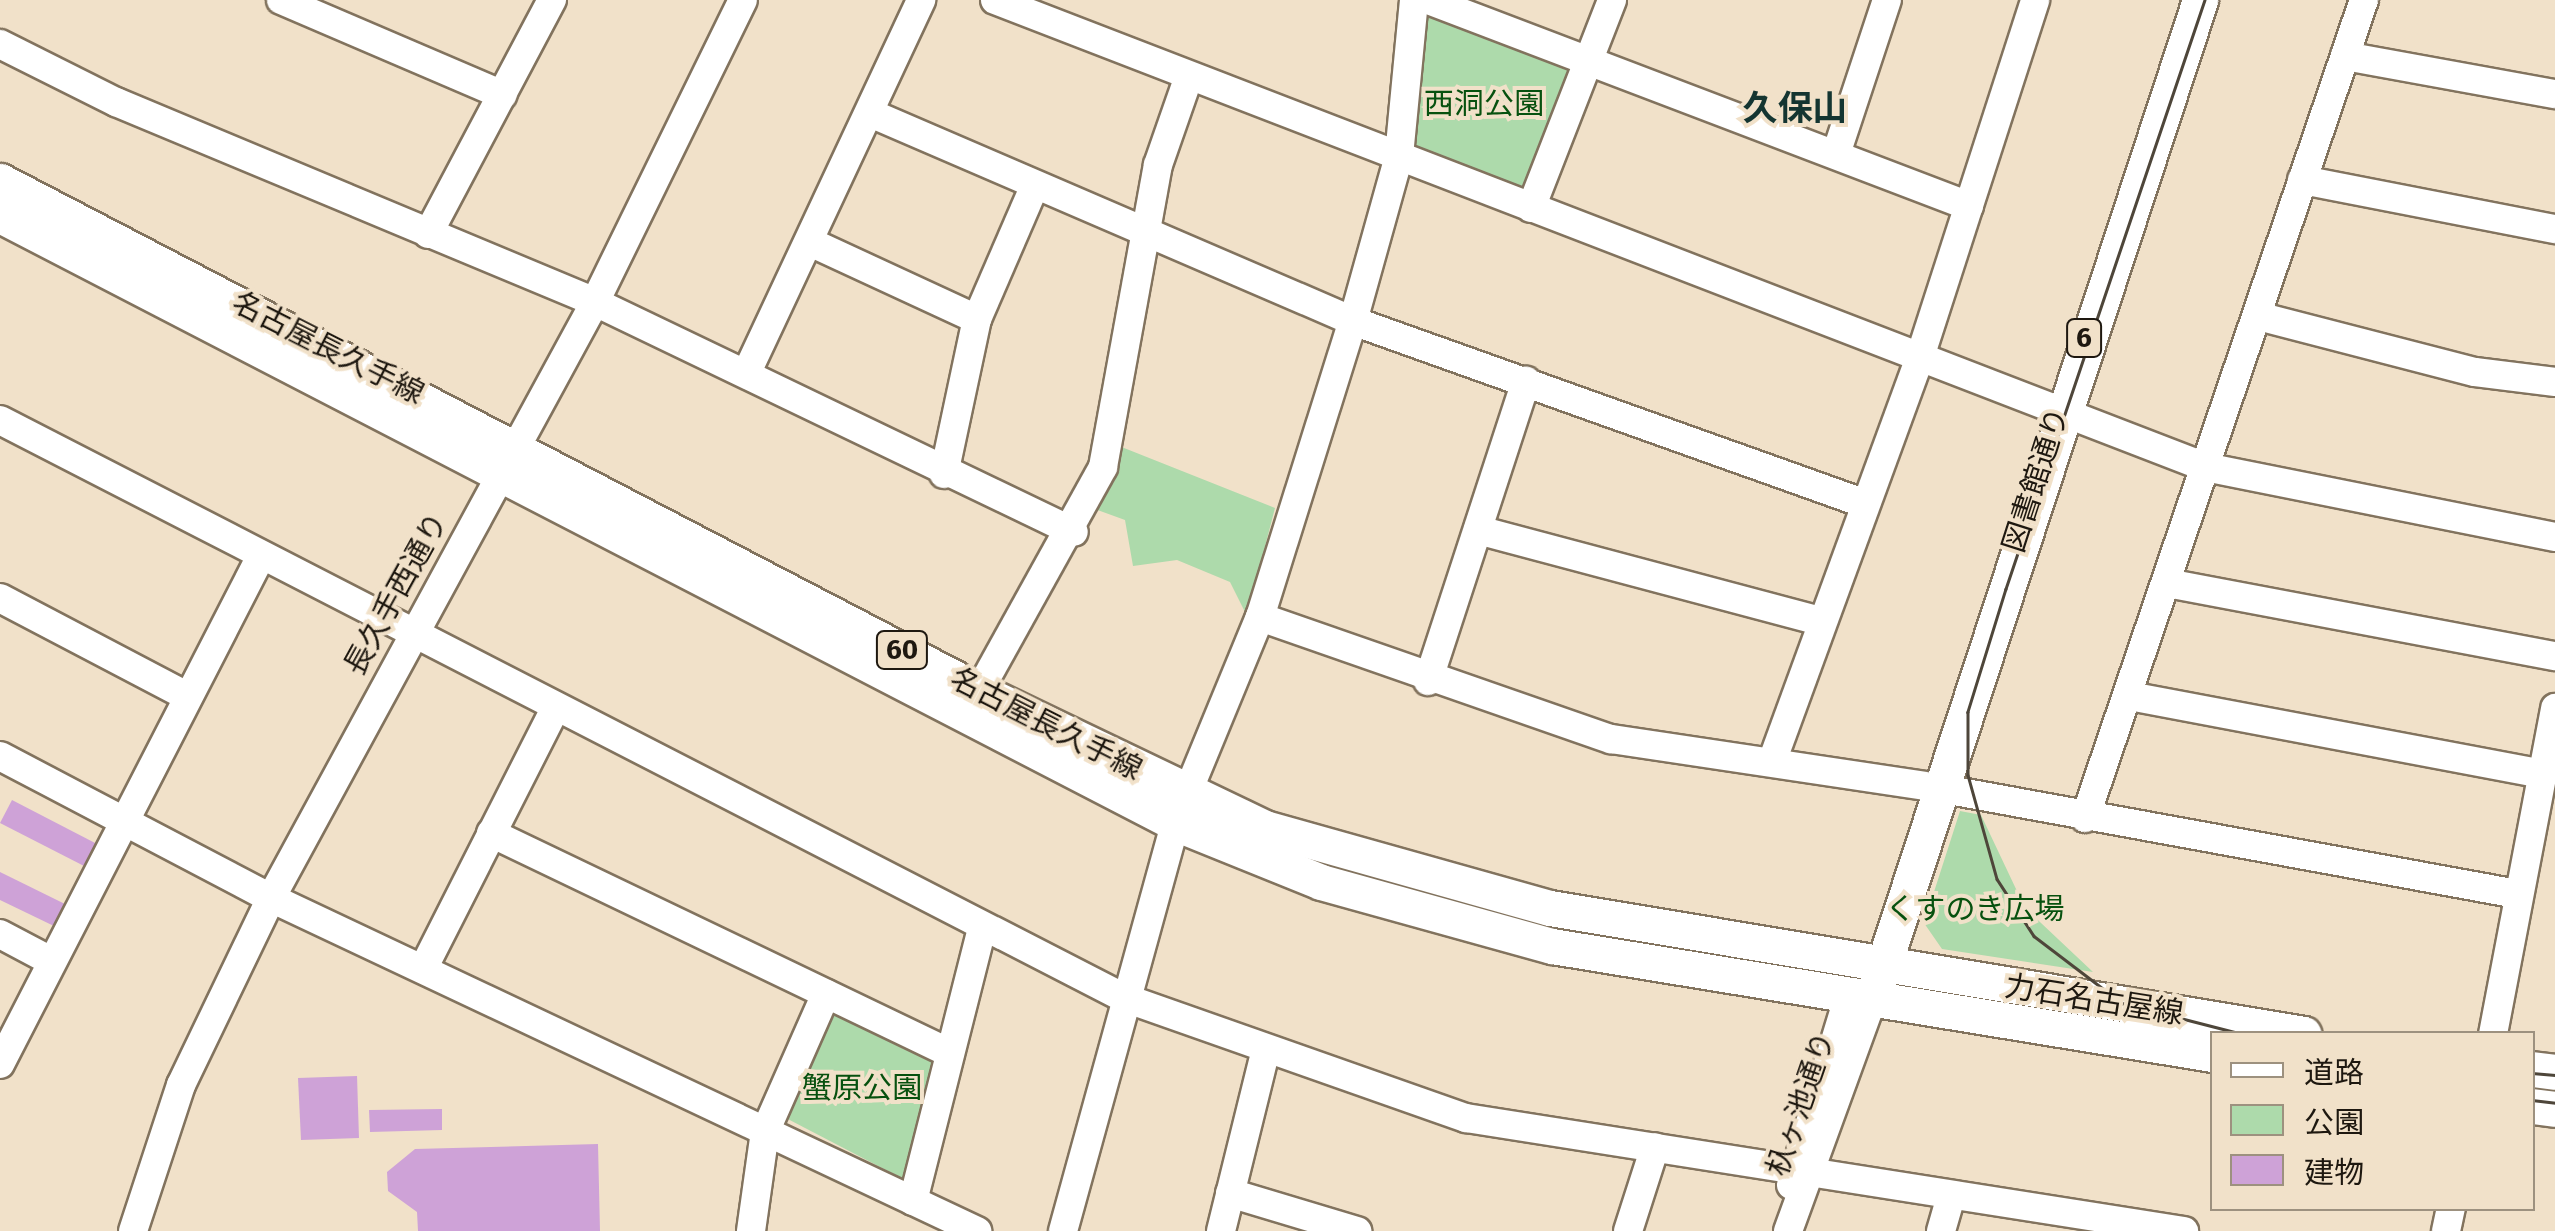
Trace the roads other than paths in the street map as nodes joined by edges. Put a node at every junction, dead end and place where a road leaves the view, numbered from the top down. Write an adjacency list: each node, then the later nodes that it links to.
1 (281, 0): 18 (street)
2 (552, 0): 18 (street)
3 (743, 0): 32 (street, 長久手西通り)
4 (920, 0): 19 (street)
5 (995, 0): 16 (street)
6 (1414, 0): 21 (street)
7 (1428, 0): 15 (street)
8 (1612, 0): 15 (street)
9 (1887, 0): 20 (street)
10 (2035, 0): 25 (street)
11 (2200, 0): 40 (main road, 図書館通り / 6)
12 (2364, 0): 14 (street)
13 (0, 44): 29 (street)
14 (2345, 56): 17 (street); 22 (street)
15 (1590, 60): 20 (street); 26 (street)
16 (1188, 78): 21 (street); 30 (street)
17 (2555, 94)
18 (503, 95): 29 (street)
19 (870, 112): 24 (street); 31 (street)
20 (1836, 154): 25 (street)
21 (1399, 156): 26 (street); 35 (street)
22 (2302, 180): 28 (street); 33 (street)
23 (0, 181): 42 (main road, 名古屋長久手線 / 60)
24 (1034, 187): 30 (street); 34 (street)
25 (1969, 206): 36 (street)
26 (1532, 208): 36 (street)
27 (0, 215): 42 (main road, 名古屋長久手線 / 60)
28 (2555, 230)
29 (428, 234): 32 (street)
30 (1143, 236): 35 (street); 47 (street)
31 (810, 242): 34 (street); 37 (street)
32 (595, 302): 37 (street); 42 (street, 長久手西通り)
33 (2258, 316): 39 (street); 43 (street)
34 (976, 319): 44 (street)
35 (1354, 321): 38 (street); 52 (street)
36 (1919, 360): 40 (street); 45 (street)
37 (746, 372): 44 (street)
38 (1526, 381): 45 (street); 46 (street)
39 (2555, 382)
40 (2059, 411): 43 (street); 65 (main road, 図書館通り / 6)
41 (0, 420): 49 (street)
42 (510, 457): 54 (street, 長久手西通り); 57 (main road, 名古屋長久手線 / 60); 66 (main road, 名古屋長久手線 / 60)
43 (2205, 467): 48 (street); 50 (street)
44 (944, 474): 47 (street)
45 (1863, 504): 53 (street)
46 (1478, 530): 53 (street); 56 (street)
47 (1074, 532): 57 (street)
48 (2555, 537)
49 (259, 560): 54 (street); 58 (street)
50 (2167, 582): 55 (street); 59 (street)
51 (0, 598): 58 (street)
52 (1260, 616): 56 (street); 66 (street)
53 (1821, 621): 63 (street)
54 (410, 632): 60 (street); 71 (street, 長久手西通り)
55 (2555, 656)
56 (1428, 681): 63 (street)
57 (980, 691): 66 (main road, 名古屋長久手線 / 60)
58 (185, 695): 68 (street)
59 (2130, 696): 64 (street); 67 (street)
60 (555, 708): 69 (street); 72 (street)
61 (2555, 708): 64 (street)
62 (0, 756): 68 (street)
63 (1773, 760): 65 (street)
64 (2542, 774): 70 (street)
65 (1934, 788): 67 (street); 76 (main road, 図書館通り / 6)
66 (1181, 809): 76 (main road, 名古屋長久手線 / 60); 78 (street)
67 (2085, 818): 70 (street)
68 (126, 822): 71 (street); 74 (street)
69 (491, 833): 75 (street); 77 (street)
70 (2518, 894): 80 (street)
71 (271, 898): 75 (street); 91 (street, 長久手西通り)
72 (981, 932): 78 (street); 82 (street)
73 (0, 934): 74 (street)
74 (52, 961): 84 (street)
75 (423, 968): 85 (street)
76 (1867, 980): 79 (main road, 力石名古屋線); 83 (main road, 力石名古屋線); 87 (street, 杁ヶ池通り)
77 (826, 994): 82 (street); 85 (street)
78 (1122, 997): 81 (street); 94 (street)
79 (2280, 1031)
80 (2494, 1031)
81 (1266, 1049): 86 (street); 88 (street)
82 (950, 1053): 90 (street)
83 (2210, 1054)
84 (0, 1064)
85 (765, 1132): 90 (street); 92 (street)
86 (1656, 1147): 87 (street); 97 (street)
87 (1805, 1169): 89 (street); 98 (street, 杁ヶ池通り)
88 (1230, 1192): 95 (street); 96 (street)
89 (1952, 1196): 99 (street); 100 (street)
90 (913, 1201): 93 (street)
91 (133, 1231)
92 (751, 1231)
93 (977, 1231)
94 (1063, 1231)
95 (1220, 1231)
96 (1358, 1231)
97 (1628, 1231)
98 (1785, 1231)
99 (1941, 1231)
100 (2184, 1231)

